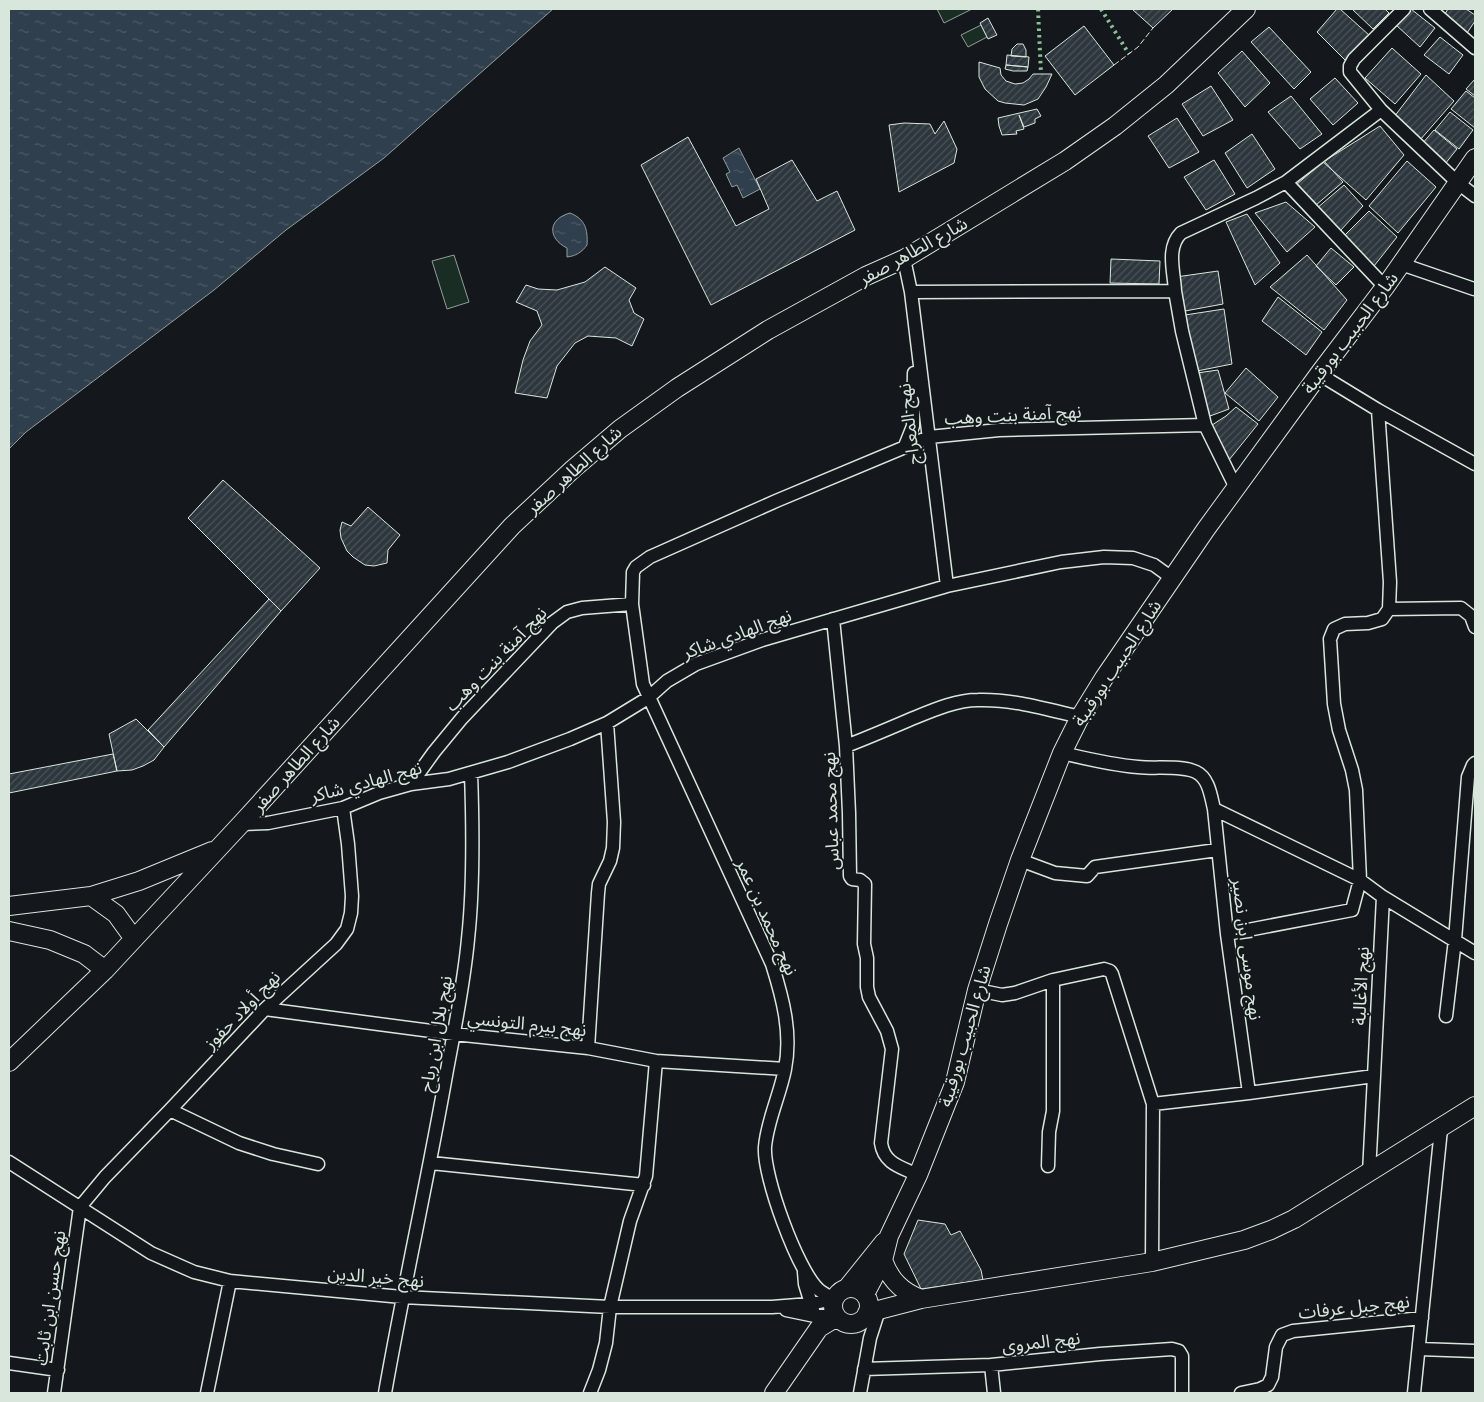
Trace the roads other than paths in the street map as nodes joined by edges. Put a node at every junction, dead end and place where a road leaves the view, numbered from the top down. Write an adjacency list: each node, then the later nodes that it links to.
1 (1246, 9): 10 (main road, شارع الطاهر صفر)
2 (1404, 9): 5 (street)
3 (1430, 9): 4 (street)
4 (1475, 48)
5 (1381, 110): 7 (street); 8 (street)
6 (1475, 158): 8 (main road, شارع الحبيب بورقيبة)
7 (1286, 182): 12 (street); 13 (street)
8 (1458, 183): 9 (street); 11 (main road, شارع الحبيب بورقيبة)
9 (1475, 196)
10 (904, 259): 14 (street, نهج المعراج); 41 (main road, شارع الطاهر صفر)
11 (1401, 264): 12 (main road, شارع الحبيب بورقيبة); 15 (street)
12 (1385, 287): 17 (main road, شارع الحبيب بورقيبة)
13 (1175, 291): 14 (street); 19 (street)
14 (911, 292): 16 (street, نهج المعراج)
15 (1475, 293)
16 (915, 326): 20 (street, نهج المعراج); 21 (street)
17 (1319, 374): 18 (street); 23 (main road, شارع الحبيب بورقيبة)
18 (1378, 410): 22 (street); 28 (street)
19 (1205, 425): 20 (street, نهج آمنة بنت وهب); 23 (street)
20 (928, 437): 21 (street, نهج آمنة بنت وهب); 26 (street, نهج المعراج)
21 (905, 446): 24 (street, نهج آمنة بنت وهب)
22 (1475, 464)
23 (1236, 488): 25 (main road, شارع الحبيب بورقيبة)
24 (633, 572): 27 (street, نهج محمد بن عمر)
25 (1172, 578): 26 (street, نهج الهادي شاكر); 32 (main road, شارع الحبيب بورقيبة)
26 (947, 586): 29 (street, نهج الهادي شاكر)
27 (632, 604): 31 (street, نهج محمد بن عمر); 38 (street, نهج آمنة بنت وهب)
28 (1389, 609): 30 (street); 45 (street)
29 (833, 619): 31 (street, نهج الهادي شاكر); 34 (street, نهج محمد عباس)
30 (1475, 627)
31 (648, 698): 33 (street, نهج الهادي شاكر); 63 (street, نهج محمد بن عمر)
32 (1080, 717): 34 (street); 35 (main road, شارع الحبيب بورقيبة)
33 (607, 723): 37 (street, نهج الهادي شاكر); 60 (street)
34 (846, 746): 75 (street, نهج محمد عباس)
35 (1062, 753): 40 (street, نهج موسى ابن نصير); 44 (main road, شارع الحبيب بورقيبة)
36 (1475, 763): 52 (street)
37 (471, 773): 38 (street, نهج الهادي شاكر); 59 (street, نهج بلال ابن رباح)
38 (411, 784): 39 (street, نهج الهادي شاكر)
39 (343, 808): 41 (street, نهج الهادي شاكر); 57 (street, نهج أولاد حفوز)
40 (1214, 809): 43 (street, نهج موسى ابن نصير); 45 (street)
41 (241, 824): 42 (main road, شارع الطاهر صفر)
42 (217, 849): 46 (main road); 51 (main road, شارع الطاهر صفر)
43 (1217, 850): 44 (street); 50 (street, نهج موسى ابن نصير)
44 (1020, 860): 56 (main road, شارع الحبيب بورقيبة)
45 (1360, 880): 47 (street); 50 (street)
46 (91, 896): 48 (main road); 51 (main road)
47 (1382, 897): 52 (street); 64 (street, نهج الأغالبة)
48 (9, 906)
49 (9, 931): 54 (main road)
50 (1227, 934): 65 (street, نهج موسى ابن نصير)
51 (134, 939): 54 (main road, شارع الطاهر صفر)
52 (1455, 940): 53 (street); 58 (street)
53 (1475, 953)
54 (105, 970): 62 (main road, شارع الطاهر صفر)
55 (1053, 980): 56 (street); 66 (street); 73 (street)
56 (978, 990): 75 (main road, شارع الحبيب بورقيبة)
57 (265, 1008): 59 (street, نهج بيرم التونسي); 68 (street, نهج أولاد حفوز)
58 (1446, 1016)
59 (454, 1034): 60 (street, نهج بيرم التونسي); 71 (street, نهج بلال ابن رباح)
60 (588, 1048): 61 (street, نهج بيرم التونسي)
61 (656, 1061): 63 (street, نهج بيرم التونسي); 76 (street)
62 (9, 1062)
63 (785, 1069): 81 (street, نهج محمد بن عمر)
64 (1374, 1076): 65 (street); 74 (street, نهج الأغالبة)
65 (1249, 1093): 66 (street)
66 (1152, 1104): 80 (street)
67 (1475, 1106): 69 (main road)
68 (170, 1110): 72 (street); 77 (street, نهج أولاد حفوز)
69 (1441, 1129): 74 (main road); 90 (street)
70 (9, 1162): 77 (street, نهج خير الدين)
71 (431, 1163): 76 (street); 83 (street, نهج بلال ابن رباح)
72 (318, 1164)
73 (1048, 1166)
74 (1369, 1173): 80 (main road)
75 (918, 1176): 78 (main road, شارع الحبيب بورقيبة)
76 (644, 1185): 88 (street)
77 (80, 1208): 82 (street, نهج خير الدين); 97 (street, نهج حسن ابن ثابت)
78 (889, 1236): 79 (main road, شارع الحبيب بورقيبة); 87 (main road, شارع الحبيب بورقيبة)
79 (883, 1260): 84 (main road); 86 (main road, شارع الحبيب بورقيبة)
80 (1152, 1262): 84 (main road)
81 (803, 1267): 85 (street); 87 (street, نهج محمد بن عمر)
82 (230, 1281): 83 (street, نهج خير الدين); 99 (street)
83 (402, 1297): 88 (street, نهج خير الدين); 100 (street, نهج بلال ابن رباح)
84 (921, 1299): 86 (main road)
85 (810, 1304): 87 (street, نهج خير الدين); 89 (street, نهج خير الدين); 91 (street)
86 (870, 1304): 87 (main road); 87 (main road); 96 (street)
87 (838, 1305): 91 (main road, شارع الحبيب بورقيبة)
88 (610, 1306): 89 (street, نهج خير الدين); 101 (street)
89 (772, 1307): 91 (street, نهج خير الدين)
90 (1422, 1318): 92 (street); 106 (street, نهج جبل عرفات)
91 (817, 1322): 102 (main road, شارع الحبيب بورقيبة)
92 (1419, 1349): 93 (street); 107 (street)
93 (1475, 1352)
94 (9, 1362): 97 (street)
95 (990, 1365): 96 (street, نهج المروى); 104 (street); 105 (street, نهج المروى)
96 (864, 1369): 103 (street)
97 (58, 1370): 98 (street, نهج حسن ابن ثابت)
98 (54, 1393)
99 (207, 1393)
100 (385, 1393)
101 (590, 1393)
102 (774, 1393)
103 (860, 1393)
104 (994, 1393)
105 (1182, 1393)
106 (1241, 1393)
107 (1414, 1393)

